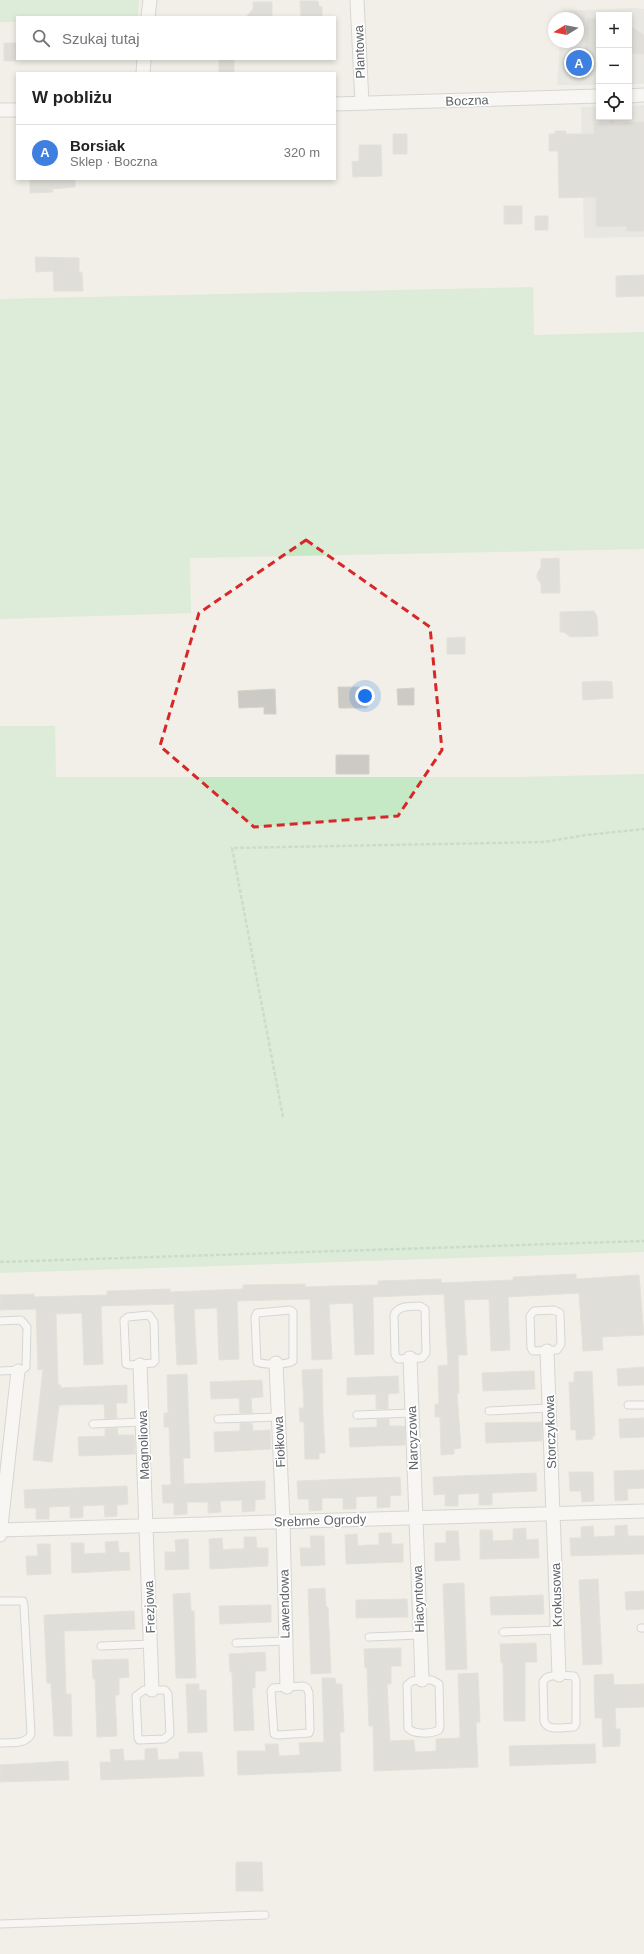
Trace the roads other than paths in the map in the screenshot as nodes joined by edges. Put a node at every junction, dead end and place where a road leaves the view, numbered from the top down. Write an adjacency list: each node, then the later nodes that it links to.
1 (150, 0): 3 (street)
2 (357, 0): 9 (street, Plantowa)
3 (148, 16)
4 (144, 60): 5 (street)
5 (143, 72)
6 (644, 95): 8 (street)
7 (596, 96): 9 (street, Boczna)
8 (632, 96)
9 (362, 103): 10 (street, Boczna)
10 (336, 104)
11 (0, 110): 12 (street)
12 (16, 110)
13 (0, 1321): 19 (lane)
14 (547, 1351): 14 (lane); 22 (street, Storczykowa)
15 (410, 1358): 15 (lane); 24 (street, Narcyzowa)
16 (276, 1363): 16 (lane); 26 (street, Fiołkowa)
17 (140, 1365): 17 (lane); 28 (street, Magnoliowa)
18 (0, 1371): 19 (lane)
19 (18, 1371): 35 (street)
20 (628, 1405): 21 (lane)
21 (644, 1405)
22 (550, 1408): 23 (lane); 31 (street, Storczykowa)
23 (489, 1411)
24 (412, 1413): 25 (lane); 32 (street, Narcyzowa)
25 (357, 1415)
26 (278, 1417): 27 (lane); 33 (street, Fiołkowa)
27 (218, 1420)
28 (142, 1422): 29 (lane); 34 (street, Magnoliowa)
29 (93, 1424)
30 (644, 1511): 31 (street, Srebrne Ogrody)
31 (553, 1514): 32 (street, Srebrne Ogrody); 38 (street, Krokusowa)
32 (415, 1518): 33 (street, Srebrne Ogrody); 40 (street, Hiacyntowa)
33 (283, 1522): 34 (street, Srebrne Ogrody); 42 (street, Lawendowa)
34 (146, 1525): 35 (street, Srebrne Ogrody); 44 (street, Frezjowa)
35 (0, 1530): 36 (street)
36 (0, 1535)
37 (0, 1601): 50 (lane)
38 (558, 1630): 39 (lane); 46 (street, Krokusowa)
39 (503, 1632)
40 (420, 1635): 41 (lane); 47 (street, Hiacyntowa)
41 (369, 1637)
42 (285, 1641): 43 (lane); 48 (street, Lawendowa)
43 (236, 1643)
44 (151, 1644): 45 (lane); 49 (street, Frezjowa)
45 (101, 1646)
46 (559, 1675): 46 (lane)
47 (422, 1680): 47 (lane)
48 (287, 1687): 48 (lane)
49 (152, 1690): 49 (lane)
50 (0, 1743)
51 (266, 1915): 52 (lane)
52 (0, 1924)

